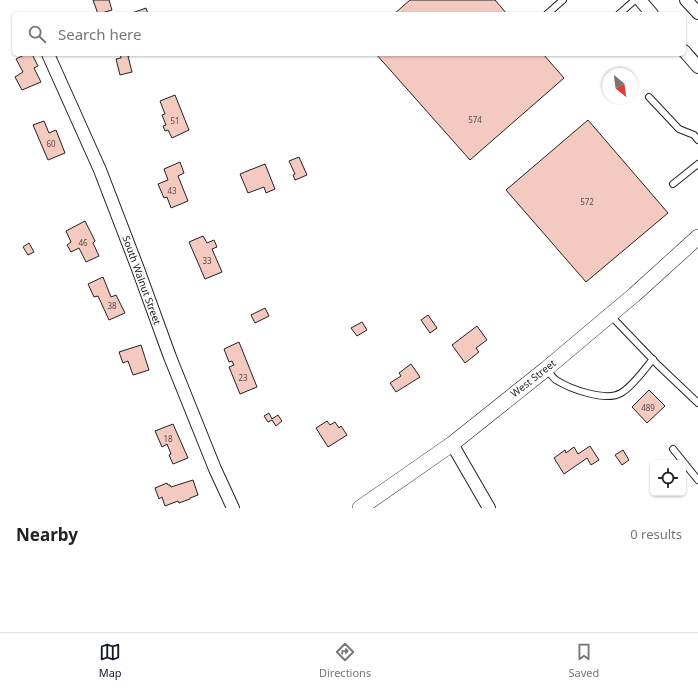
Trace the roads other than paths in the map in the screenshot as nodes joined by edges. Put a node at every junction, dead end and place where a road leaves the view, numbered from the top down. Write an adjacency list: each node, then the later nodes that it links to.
1 (562, 0): 5 (lane)
2 (635, 0): 6 (lane)
3 (640, 0): 7 (street)
4 (686, 0): 8 (street)
5 (549, 12)
6 (621, 12)
7 (650, 12)
8 (698, 14)
9 (686, 53): 11 (street)
10 (49, 56): 24 (street, South Walnut Street)
11 (698, 67)
12 (649, 97): 13 (lane)
13 (698, 140)
14 (698, 164): 15 (lane)
15 (673, 184)
16 (698, 237): 17 (street, West Street)
17 (610, 314): 18 (lane); 19 (street, West Street)
18 (653, 360): 19 (lane); 20 (lane)
19 (546, 369): 21 (street, West Street)
20 (698, 403)
21 (452, 444): 25 (street, West Street); 26 (street)
22 (673, 449): 23 (lane)
23 (698, 480)
24 (233, 508)
25 (360, 508)
26 (488, 508)

